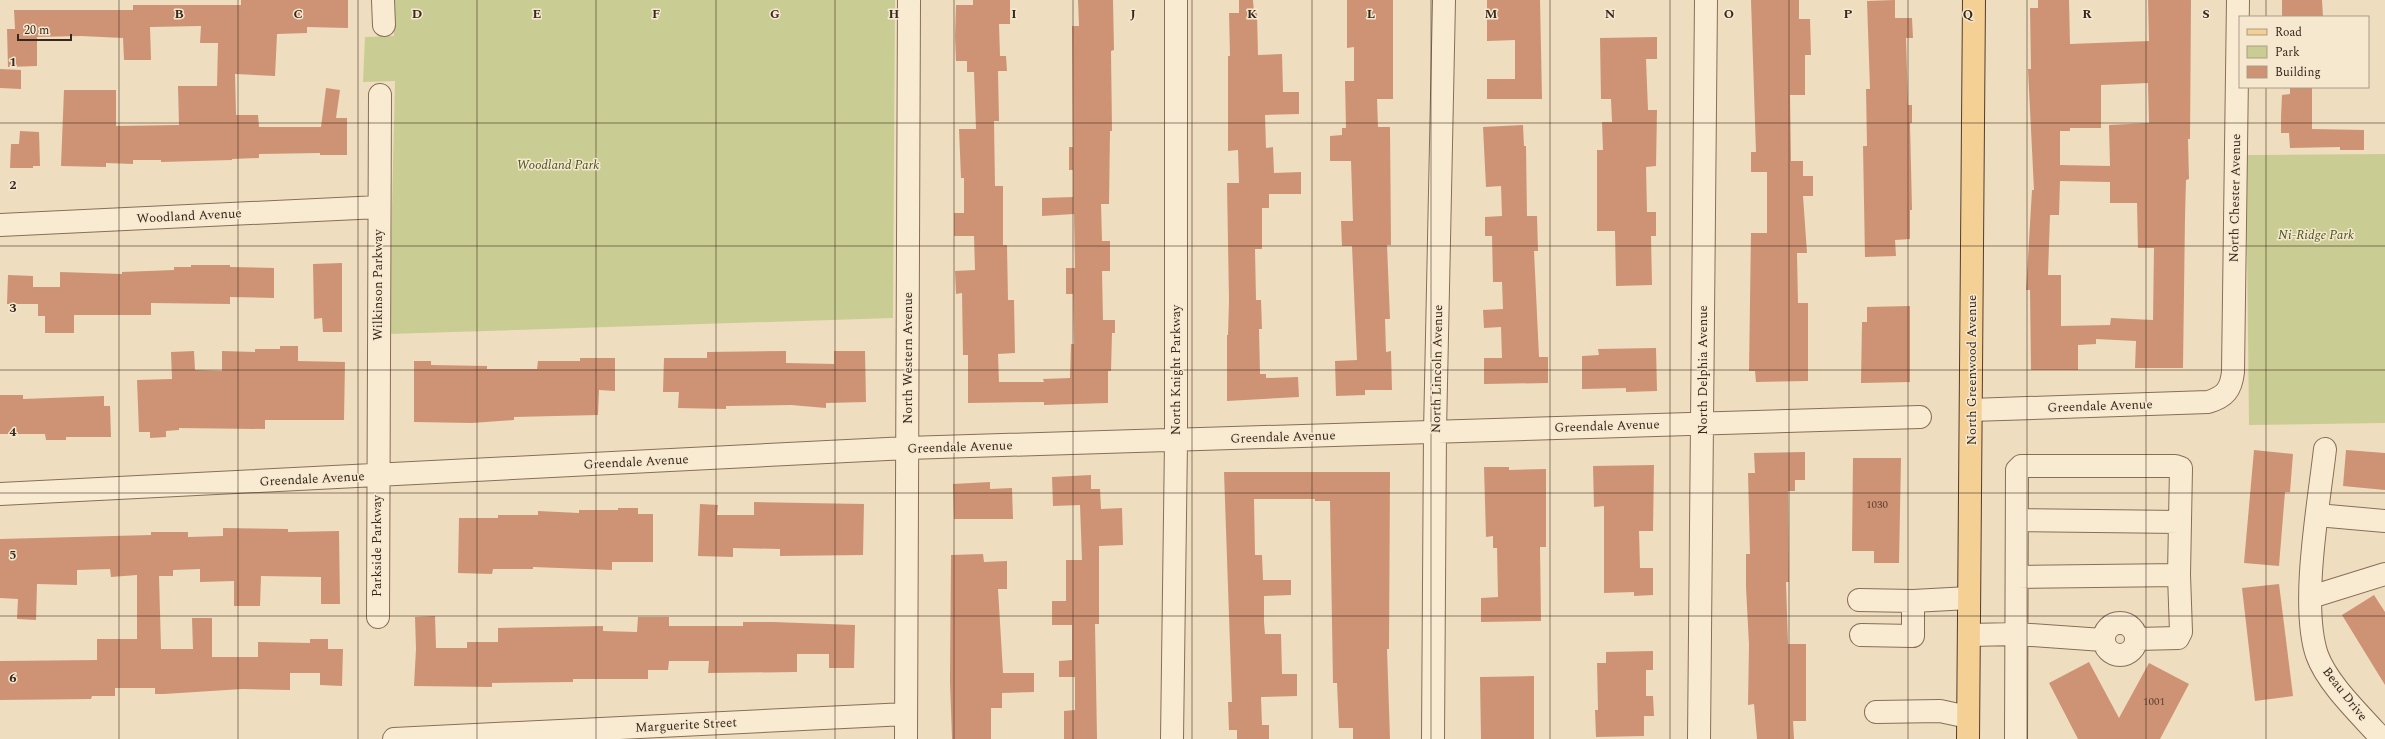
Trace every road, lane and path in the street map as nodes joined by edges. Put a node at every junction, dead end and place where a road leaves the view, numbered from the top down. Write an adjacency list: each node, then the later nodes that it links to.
1 (383, 0): 8 (street)
2 (909, 0): 18 (street, North Western Avenue)
3 (1176, 0): 17 (street, North Knight Parkway)
4 (1444, 0): 16 (street, North Lincoln Avenue)
5 (1706, 0): 15 (street, North Delphia Avenue)
6 (1974, 0): 13 (main road, North Greenwood Avenue)
7 (2238, 0): 12 (street, North Chester Avenue)
8 (384, 25)
9 (380, 95): 10 (street, Wilkinson Parkway)
10 (379, 207): 11 (street, Woodland Avenue); 20 (street, Wilkinson Parkway)
11 (0, 225)
12 (2226, 394): 13 (street, Greendale Avenue)
13 (1972, 410): 30 (main road, North Greenwood Avenue)
14 (1920, 417): 15 (street, Greendale Avenue)
15 (1702, 422): 16 (street, Greendale Avenue); 44 (street, North Delphia Avenue)
16 (1435, 432): 17 (street, Greendale Avenue); 43 (street, North Lincoln Avenue)
17 (1176, 442): 18 (street, Greendale Avenue); 42 (street, North Knight Parkway)
18 (907, 448): 20 (street, Greendale Avenue); 38 (street, North Western Avenue)
19 (2324, 449): 22 (street, Beau Drive)
20 (377, 475): 21 (street, Greendale Avenue); 33 (street, Parkside Parkway)
21 (0, 494)
22 (2317, 515): 24 (street); 29 (street, Beau Drive)
23 (2018, 520): 25 (street); 25 (street); 28 (street)
24 (2385, 521)
25 (2180, 522): 27 (street)
26 (2385, 574): 29 (street)
27 (2179, 575): 28 (street); 35 (street)
28 (2017, 577): 35 (street)
29 (2311, 597): 47 (street, Beau Drive)
30 (1969, 598): 32 (street); 34 (main road, North Greenwood Avenue)
31 (1858, 600): 32 (street)
32 (1914, 601): 36 (street)
33 (378, 617)
34 (1969, 634): 35 (street); 39 (main road, North Greenwood Avenue)
35 (2017, 634): 46 (street)
36 (1861, 635)
37 (1876, 712): 39 (street)
38 (906, 714): 40 (street, Marguerite Street); 41 (street, North Western Avenue)
39 (1968, 717): 45 (main road, North Greenwood Avenue)
40 (394, 739)
41 (906, 739)
42 (1172, 739)
43 (1433, 739)
44 (1699, 739)
45 (1968, 739)
46 (2016, 739)
47 (2382, 739)

